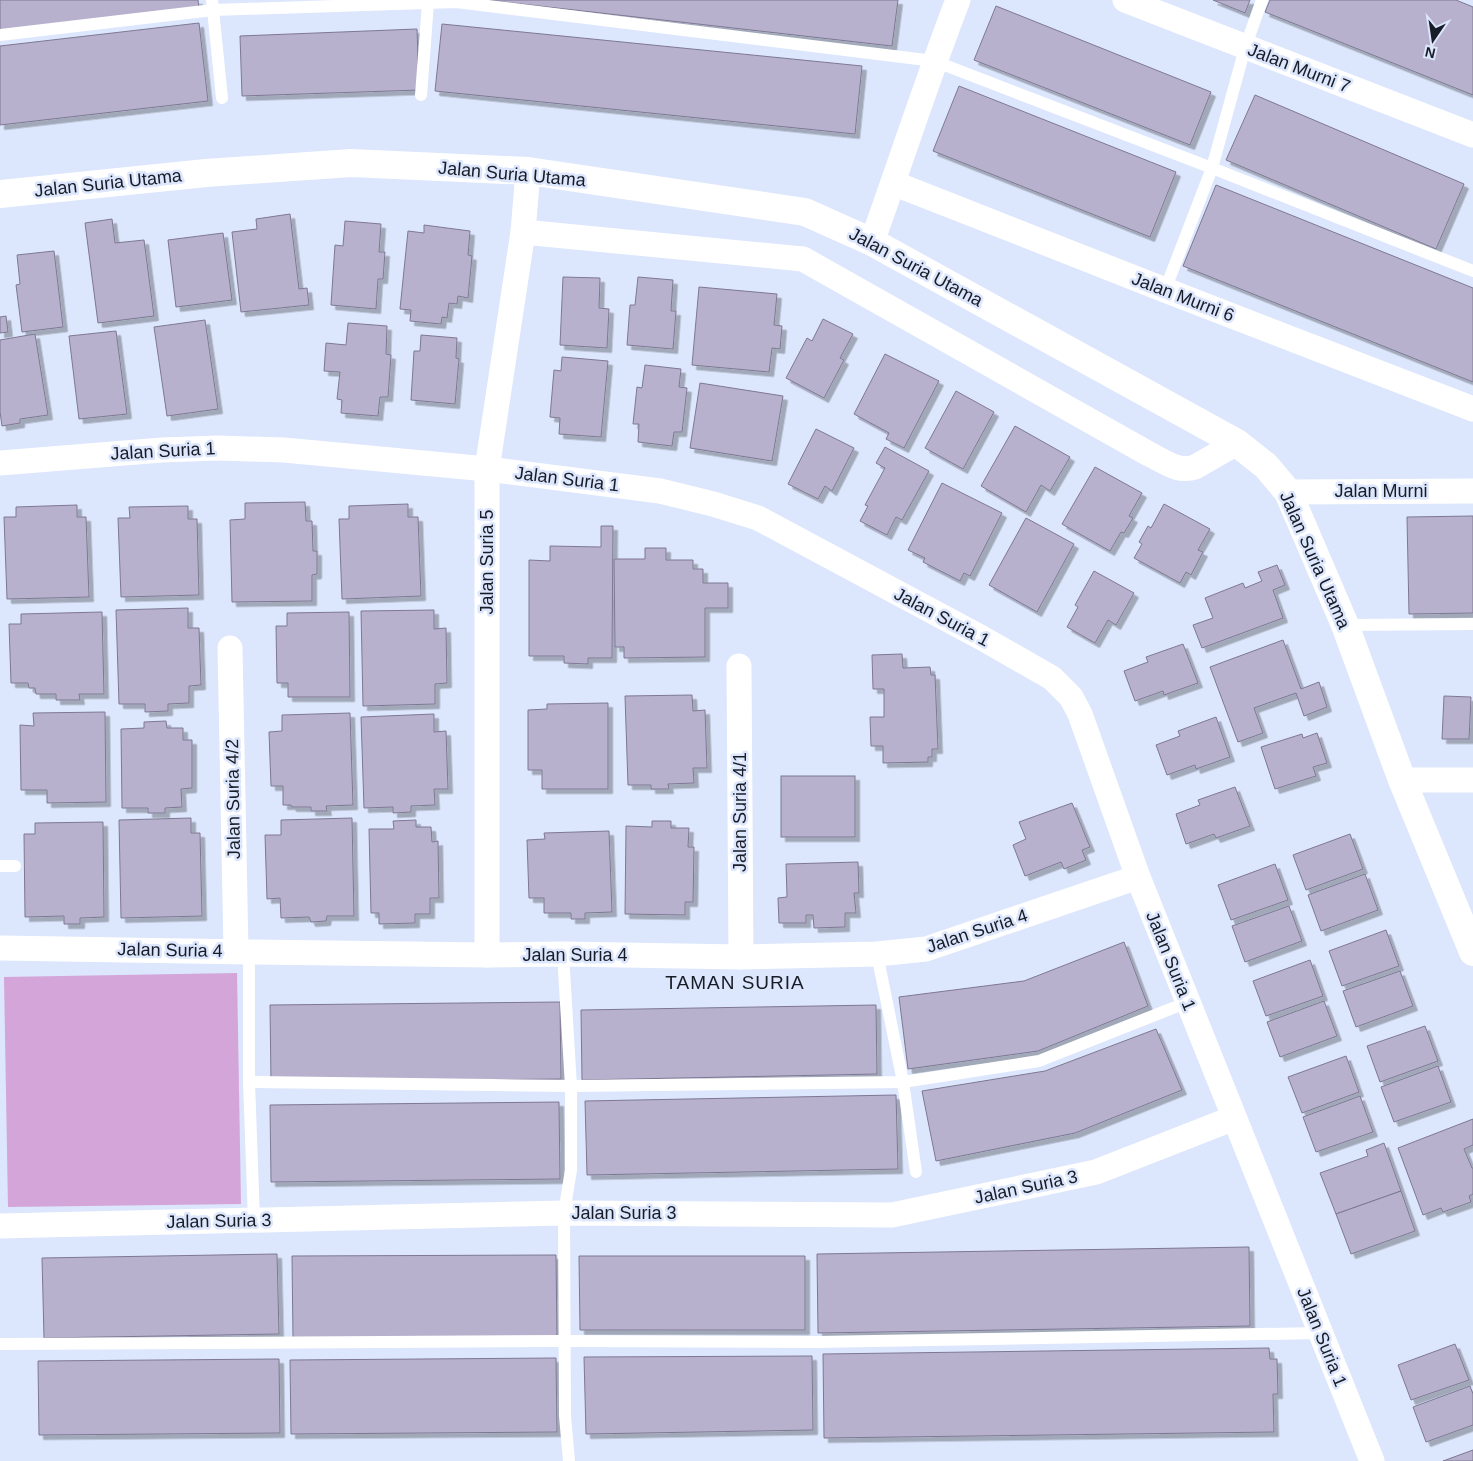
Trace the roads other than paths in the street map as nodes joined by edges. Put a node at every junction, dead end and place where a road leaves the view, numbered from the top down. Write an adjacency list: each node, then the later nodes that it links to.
1 (958, 0): 9 (street)
2 (1125, 0): 8 (street, Jalan Murni 7)
3 (1262, 0): 8 (lane)
4 (456, 1): 5 (lane); 9 (lane)
5 (428, 3): 6 (lane); 10 (lane)
6 (212, 5): 7 (lane); 11 (lane)
7 (0, 35)
8 (1245, 48): 12 (street, Jalan Murni 7); 13 (lane)
9 (934, 61): 13 (lane); 15 (street)
10 (421, 95)
11 (222, 98)
12 (1473, 136)
13 (1212, 168): 19 (lane); 20 (lane)
14 (528, 171): 16 (main road, Jalan Suria Utama); 17 (street, Jalan Suria 5); 18 (main road, Jalan Suria Utama)
15 (893, 183): 18 (street); 20 (street, Jalan Murni 6)
16 (0, 194)
17 (523, 232): 22 (street); 24 (street, Jalan Suria 5)
18 (872, 242): 22 (main road, Jalan Suria Utama)
19 (1473, 271)
20 (1164, 290): 21 (street, Jalan Murni 6)
21 (1473, 409)
22 (1237, 443): 26 (main road, Jalan Suria Utama)
23 (0, 463): 24 (street, Jalan Suria 1)
24 (487, 469): 35 (street, Jalan Suria 1); 41 (street, Jalan Suria 5)
25 (1473, 491): 26 (street, Jalan Murni)
26 (1288, 492): 28 (main road, Jalan Suria Utama)
27 (1473, 624): 28 (lane)
28 (1345, 625): 31 (main road, Jalan Suria Utama)
29 (230, 648): 37 (street, Jalan Suria 4/2)
30 (739, 666): 42 (street, Jalan Suria 4/1)
31 (1402, 780): 32 (street); 38 (main road, Jalan Suria Utama)
32 (1473, 780)
33 (0, 866): 34 (lane)
34 (15, 866)
35 (1138, 877): 40 (street, Jalan Suria 4); 43 (street, Jalan Suria 1)
36 (0, 948): 37 (street, Jalan Suria 4)
37 (242, 952): 41 (street, Jalan Suria 4); 44 (lane)
38 (1473, 952)
39 (563, 954): 41 (street, Jalan Suria 4); 42 (street, Jalan Suria 4); 46 (lane)
40 (877, 954): 42 (street, Jalan Suria 4); 45 (lane)
41 (487, 955)
42 (741, 957)
43 (1188, 1002): 45 (lane); 47 (street, Jalan Suria 1)
44 (249, 1082): 46 (lane); 50 (lane)
45 (903, 1082): 46 (lane); 48 (lane)
46 (571, 1086): 49 (lane)
47 (1234, 1118): 49 (street, Jalan Suria 3); 52 (street, Jalan Suria 1)
48 (916, 1172)
49 (564, 1213): 50 (street, Jalan Suria 3); 53 (lane)
50 (254, 1220): 51 (street, Jalan Suria 3)
51 (0, 1226)
52 (1320, 1333): 53 (lane); 56 (street, Jalan Suria 1)
53 (564, 1341): 54 (lane); 55 (lane)
54 (0, 1344)
55 (569, 1461)
56 (1372, 1461)

